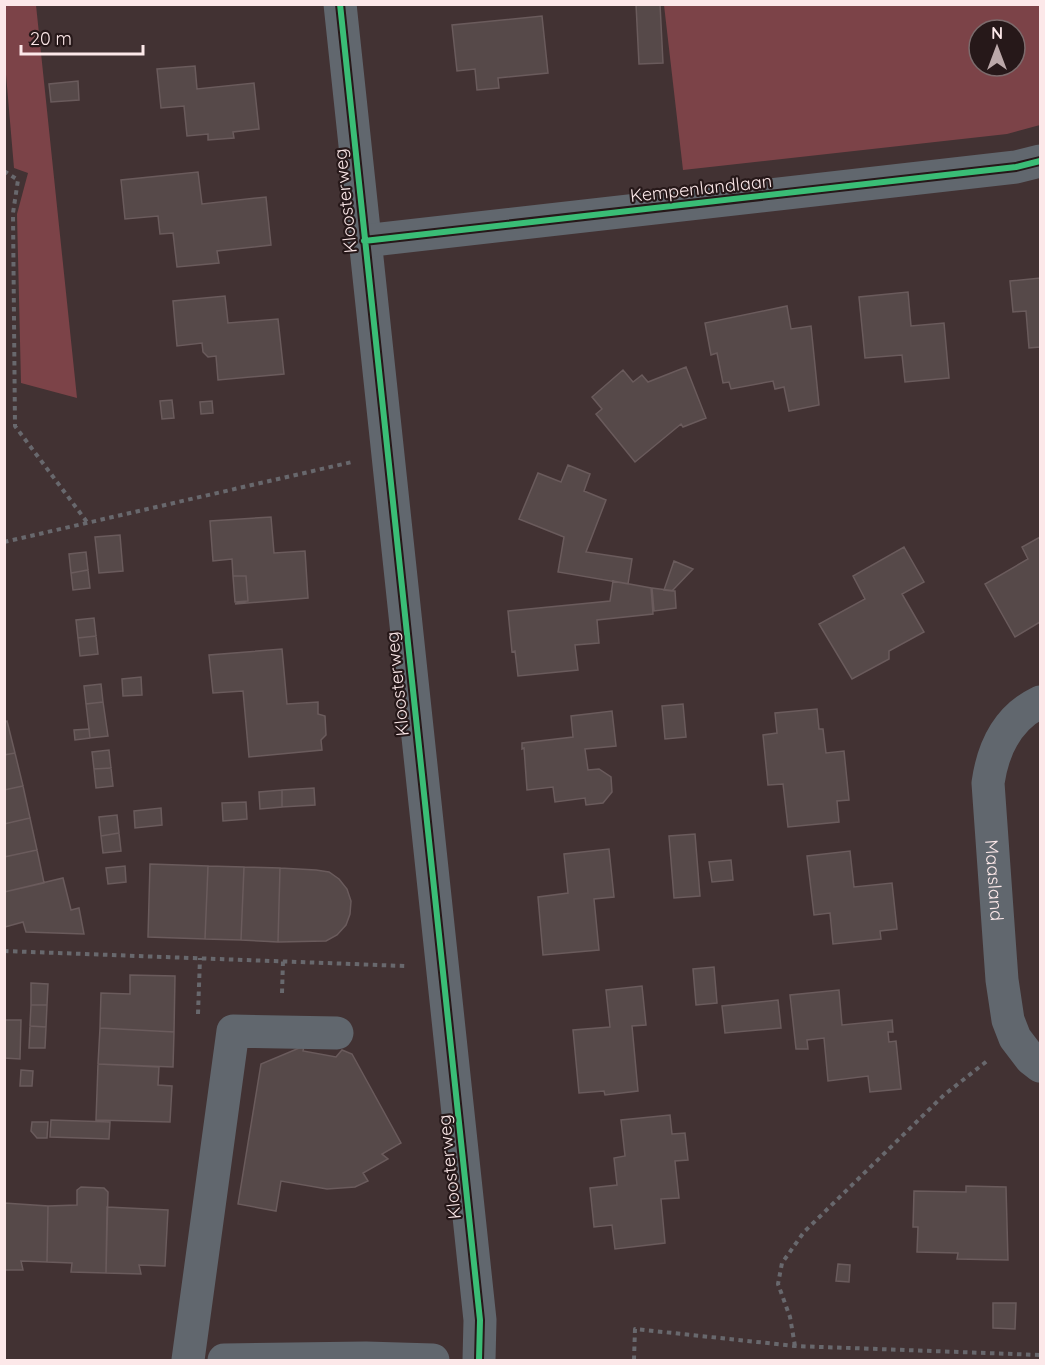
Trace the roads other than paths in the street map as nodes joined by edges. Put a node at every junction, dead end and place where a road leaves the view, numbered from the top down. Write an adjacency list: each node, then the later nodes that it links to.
1 (340, 4): 3 (street, Kloosterweg)
2 (1041, 161): 3 (street, Kempenlandlaan)
3 (364, 241): 10 (street, Kloosterweg)
4 (1041, 702): 6 (street, Maasland)
5 (337, 1033): 7 (street)
6 (1041, 1066)
7 (188, 1360)
8 (224, 1360): 9 (street)
9 (433, 1360)
10 (479, 1360)

